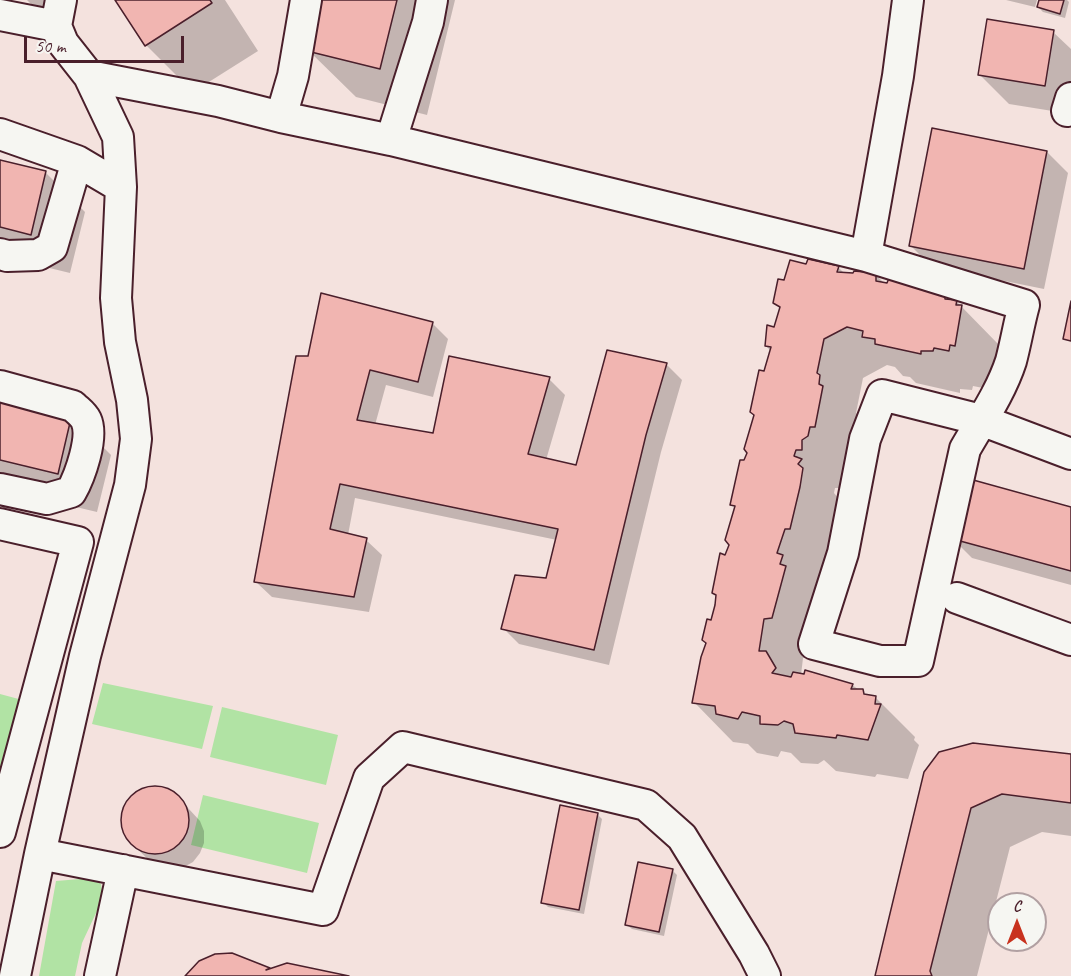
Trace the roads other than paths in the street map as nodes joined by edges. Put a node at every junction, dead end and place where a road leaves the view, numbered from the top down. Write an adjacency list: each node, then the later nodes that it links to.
1 (306, 0): 7 (street)
2 (432, 0): 9 (street)
3 (908, 0): 13 (street)
4 (58, 13): 5 (street); 6 (street)
5 (0, 15)
6 (89, 76): 7 (street); 11 (street)
7 (281, 117): 9 (street)
8 (0, 134): 10 (street)
9 (391, 140): 13 (street)
10 (77, 161): 11 (street); 12 (street)
11 (121, 187): 22 (street)
12 (0, 254)
13 (866, 256): 15 (street)
14 (0, 386): 17 (street)
15 (981, 420): 15 (street); 16 (street)
16 (1071, 454)
17 (0, 489)
18 (0, 524): 21 (street)
19 (957, 598): 20 (street)
20 (1071, 640)
21 (22, 754): 22 (street); 23 (street)
22 (60, 764): 24 (street)
23 (0, 832)
24 (40, 854): 25 (street); 26 (street)
25 (123, 870): 27 (street); 28 (street)
26 (11, 969)
27 (100, 976)
28 (765, 976)

